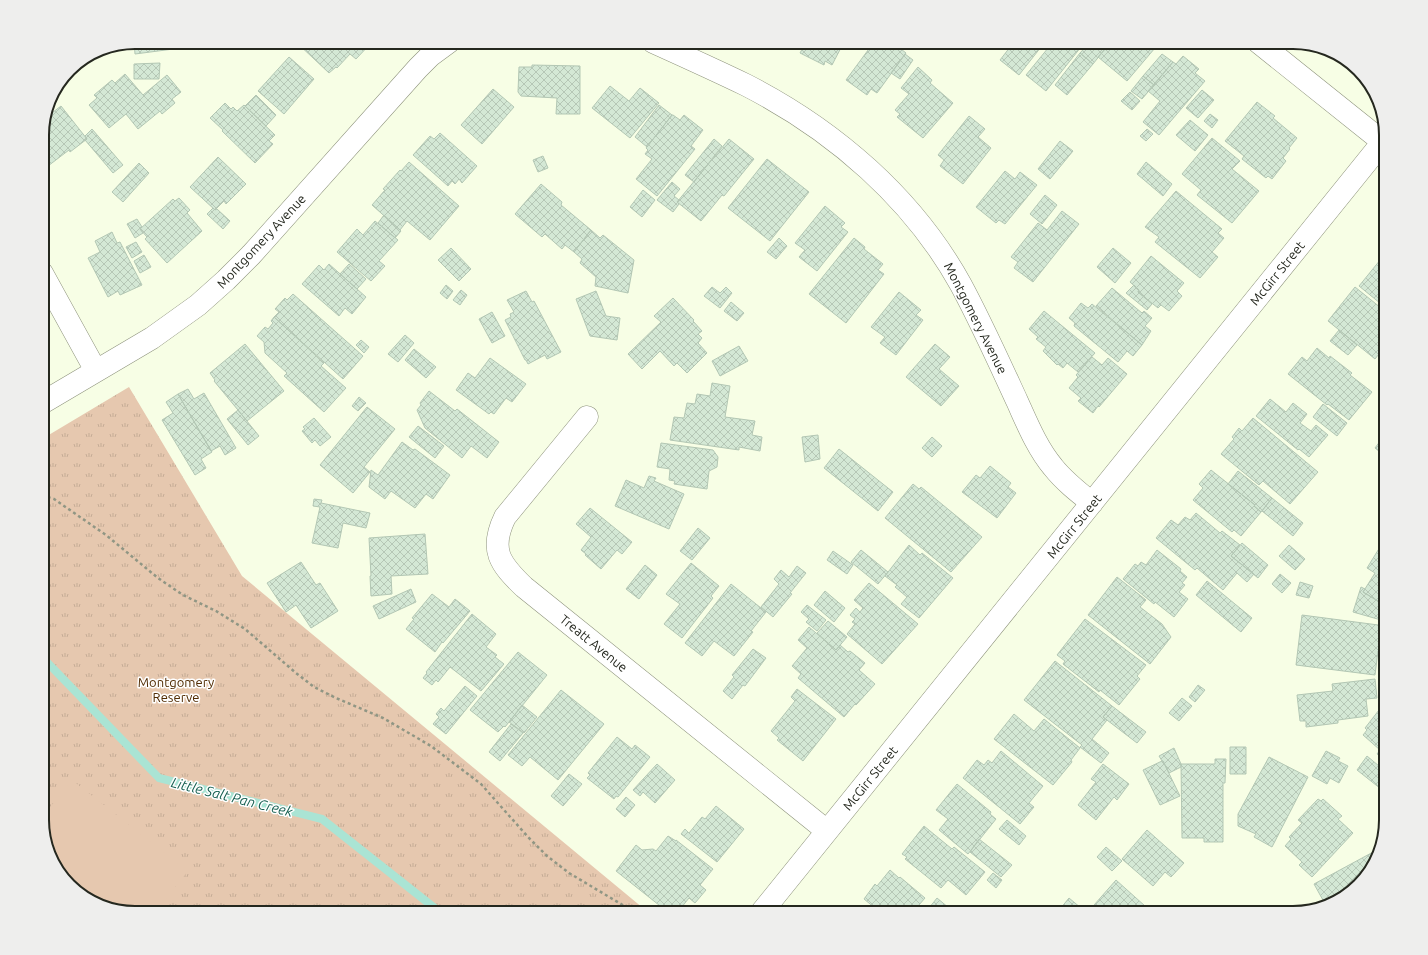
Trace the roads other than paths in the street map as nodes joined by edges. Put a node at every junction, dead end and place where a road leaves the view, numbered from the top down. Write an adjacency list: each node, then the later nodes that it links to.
1 (440, 49): 7 (street, Montgomery Avenue)
2 (668, 49): 10 (street, Montgomery Avenue)
3 (1267, 49): 4 (street)
4 (1379, 136)
5 (1379, 146): 10 (street, McGirr Street)
6 (49, 286): 7 (street)
7 (96, 371): 8 (street, Montgomery Avenue)
8 (49, 399)
9 (587, 417): 11 (street, Treatt Avenue)
10 (1092, 503): 11 (street, McGirr Street)
11 (827, 831): 12 (street, McGirr Street)
12 (767, 906)

